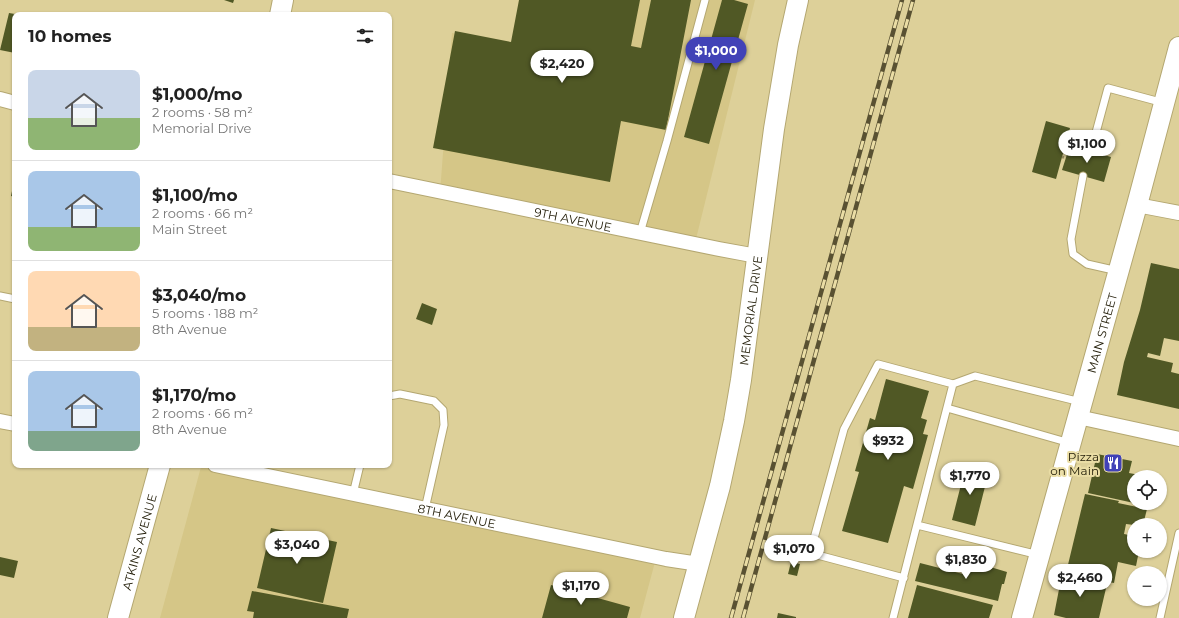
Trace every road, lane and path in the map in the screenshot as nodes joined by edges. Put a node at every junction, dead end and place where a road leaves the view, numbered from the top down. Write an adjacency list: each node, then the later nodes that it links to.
1 (282, 0): 4 (street)
2 (705, 0): 16 (lane)
3 (798, 0): 17 (street, MEMORIAL DRIVE)
4 (280, 12)
5 (1178, 52): 8 (street, MAIN STREET)
6 (0, 99): 7 (street)
7 (12, 102)
8 (1164, 103): 9 (lane); 14 (street, MAIN STREET)
9 (1091, 151)
10 (1062, 157): 11 (path)
11 (1066, 158)
12 (1083, 176): 18 (lane)
13 (392, 182): 16 (street, 9TH AVENUE)
14 (1137, 205): 15 (street); 18 (street, MAIN STREET)
15 (1179, 213)
16 (640, 233): 17 (street, 9TH AVENUE)
17 (757, 256): 37 (street, MEMORIAL DRIVE)
18 (1119, 271): 24 (street, MAIN STREET)
19 (0, 296): 20 (lane)
20 (12, 298)
21 (954, 384): 23 (lane); 24 (lane); 38 (lane)
22 (392, 395): 33 (lane)
23 (947, 408): 28 (lane); 34 (lane)
24 (1080, 410): 27 (street); 28 (street, MAIN STREET)
25 (0, 421): 26 (street)
26 (12, 423)
27 (1179, 439)
28 (1071, 443): 36 (street, MAIN STREET)
29 (159, 468): 39 (street, ATKINS AVENUE)
30 (229, 468): 32 (street, 8TH AVENUE)
31 (359, 468): 32 (lane)
32 (353, 494): 33 (street, 8TH AVENUE)
33 (425, 509): 37 (street, 8TH AVENUE)
34 (917, 525): 36 (lane); 38 (lane)
35 (1179, 533): 43 (lane)
36 (1039, 555): 42 (street, MAIN STREET)
37 (699, 564): 40 (street, MEMORIAL DRIVE)
38 (904, 578): 41 (lane)
39 (118, 618)
40 (684, 618)
41 (893, 618)
42 (1022, 618)
43 (1160, 618)

